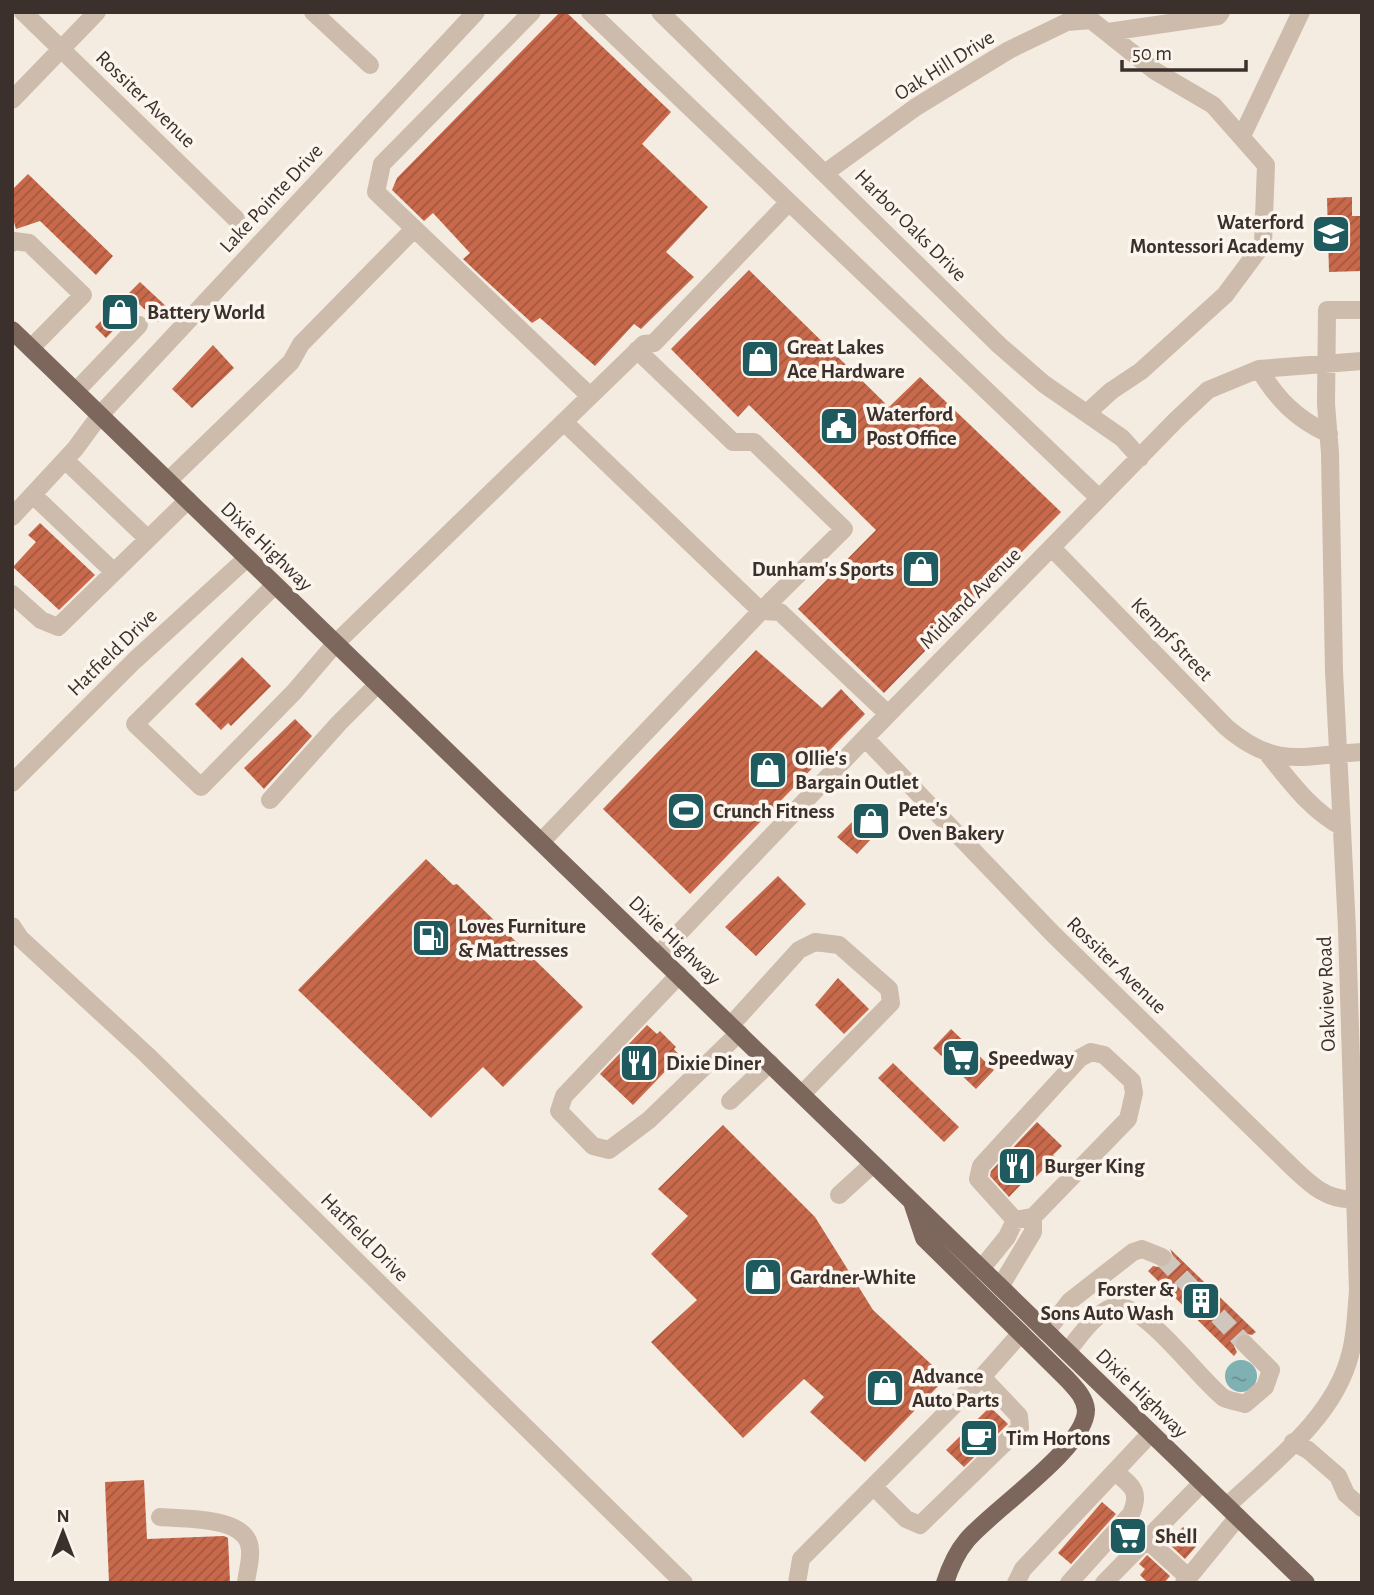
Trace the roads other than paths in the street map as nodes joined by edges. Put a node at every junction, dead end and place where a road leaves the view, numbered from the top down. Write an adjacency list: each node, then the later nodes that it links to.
1 (23, 12): 11 (street, Rossiter Avenue)
2 (97, 12): 11 (street)
3 (313, 12): 12 (street)
4 (476, 12): 31 (street, Lake Pointe Drive)
5 (532, 12): 18 (street)
6 (590, 12): 16 (street)
7 (660, 12): 15 (street, Harbor Oaks Drive)
8 (1221, 12): 10 (street)
9 (1301, 12): 14 (street)
10 (1108, 32): 14 (street, Oak Hill Drive); 15 (street, Oak Hill Drive)
11 (63, 50): 13 (street); 17 (street, Rossiter Avenue)
12 (370, 65)
13 (12, 100)
14 (1242, 136): 30 (street, Oak Hill Drive)
15 (825, 173): 30 (street, Harbor Oaks Drive)
16 (789, 202): 24 (street); 38 (street)
17 (236, 219)
18 (414, 229): 29 (street); 36 (street)
19 (12, 243): 23 (street)
20 (1362, 310): 26 (street, Oakview Road)
21 (139, 325): 28 (street)
22 (12, 330): 23 (main road, Dixie Highway)
23 (31, 348): 28 (main road, Dixie Highway)
24 (637, 350): 29 (street); 47 (street)
25 (1362, 361): 26 (street, Midland Avenue)
26 (1326, 363): 27 (street, Midland Avenue); 33 (street, Oakview Road)
27 (1259, 369): 33 (street); 34 (street, Midland Avenue)
28 (76, 391): 31 (main road, Dixie Highway)
29 (590, 396): 32 (street)
30 (1087, 413): 34 (street, Harbor Oaks Drive)
31 (100, 415): 35 (street, Lake Pointe Drive); 36 (main road, Dixie Highway)
32 (564, 422): 47 (street); 48 (street)
33 (1329, 434): 54 (street, Oakview Road)
34 (1139, 458): 38 (street, Midland Avenue)
35 (65, 460): 37 (street, Lake Pointe Drive); 41 (street)
36 (168, 481): 39 (main road, Dixie Highway)
37 (33, 495): 40 (street, Lake Pointe Drive); 44 (street)
38 (1100, 498): 42 (street, Midland Avenue)
39 (188, 500): 41 (street); 43 (main road, Dixie Highway)
40 (12, 517)
41 (148, 539): 44 (street)
42 (1052, 548): 50 (street, Midland Avenue); 53 (street, Kempf Street)
43 (247, 558): 45 (main road, Dixie Highway); 55 (street, Hatfield Drive)
44 (114, 572): 46 (street)
45 (275, 585): 48 (main road, Dixie Highway); 48 (street)
46 (12, 594)
47 (761, 611): 50 (street); 58 (street)
48 (336, 643): 49 (main road, Dixie Highway)
49 (378, 684): 56 (street); 58 (main road, Dixie Highway)
50 (888, 715): 51 (street, Midland Avenue)
51 (865, 738): 60 (street, Midland Avenue); 68 (street, Rossiter Avenue)
52 (1362, 752): 54 (street, Kempf Street)
53 (1267, 753): 54 (street, Kempf Street); 57 (street, Kempf Street)
54 (1339, 753): 57 (street, Oakview Road)
55 (12, 783)
56 (270, 800)
57 (1342, 827): 68 (street, Oakview Road)
58 (541, 842): 60 (main road, Dixie Highway)
59 (12, 926): 91 (street, Hatfield Drive)
60 (658, 955): 61 (main road, Dixie Highway)
61 (679, 975): 62 (main road, Dixie Highway); 62 (street)
62 (735, 1029): 63 (main road, Dixie Highway); 64 (street)
63 (770, 1063): 64 (main road, Dixie Highway); 65 (street)
64 (802, 1094): 66 (main road, Dixie Highway)
65 (730, 1101)
66 (873, 1164): 67 (street); 69 (main road, Dixie Highway)
67 (839, 1195)
68 (1354, 1199): 81 (street, Oakview Road)
69 (912, 1202): 73 (main road, Dixie Highway); 76 (main road)
70 (1033, 1217): 71 (street); 71 (street); 74 (street)
71 (1015, 1220): 73 (street)
72 (1162, 1257): 75 (street)
73 (981, 1269): 74 (main road, Dixie Highway)
74 (1000, 1287): 75 (main road, Dixie Highway)
75 (1046, 1332): 78 (main road, Dixie Highway)
76 (1021, 1334): 79 (street); 93 (main road)
77 (1245, 1344): 78 (street)
78 (1067, 1352): 80 (main road, Dixie Highway)
79 (982, 1377): 84 (street); 84 (street)
80 (1151, 1433): 82 (street); 83 (main road, Dixie Highway)
81 (1293, 1442): 85 (street); 86 (street, Oakview Road)
82 (1115, 1472): 94 (street); 95 (street)
83 (1202, 1483): 86 (main road, Dixie Highway); 88 (street)
84 (874, 1487): 92 (street)
85 (1362, 1508)
86 (1232, 1512): 89 (street, Oakview Road); 97 (main road, Dixie Highway)
87 (160, 1517): 90 (street)
88 (1146, 1539): 89 (street); 96 (street)
89 (1186, 1580)
90 (246, 1583)
91 (684, 1583)
92 (797, 1583)
93 (945, 1583)
94 (1016, 1583)
95 (1069, 1583)
96 (1104, 1583)
97 (1306, 1583)

